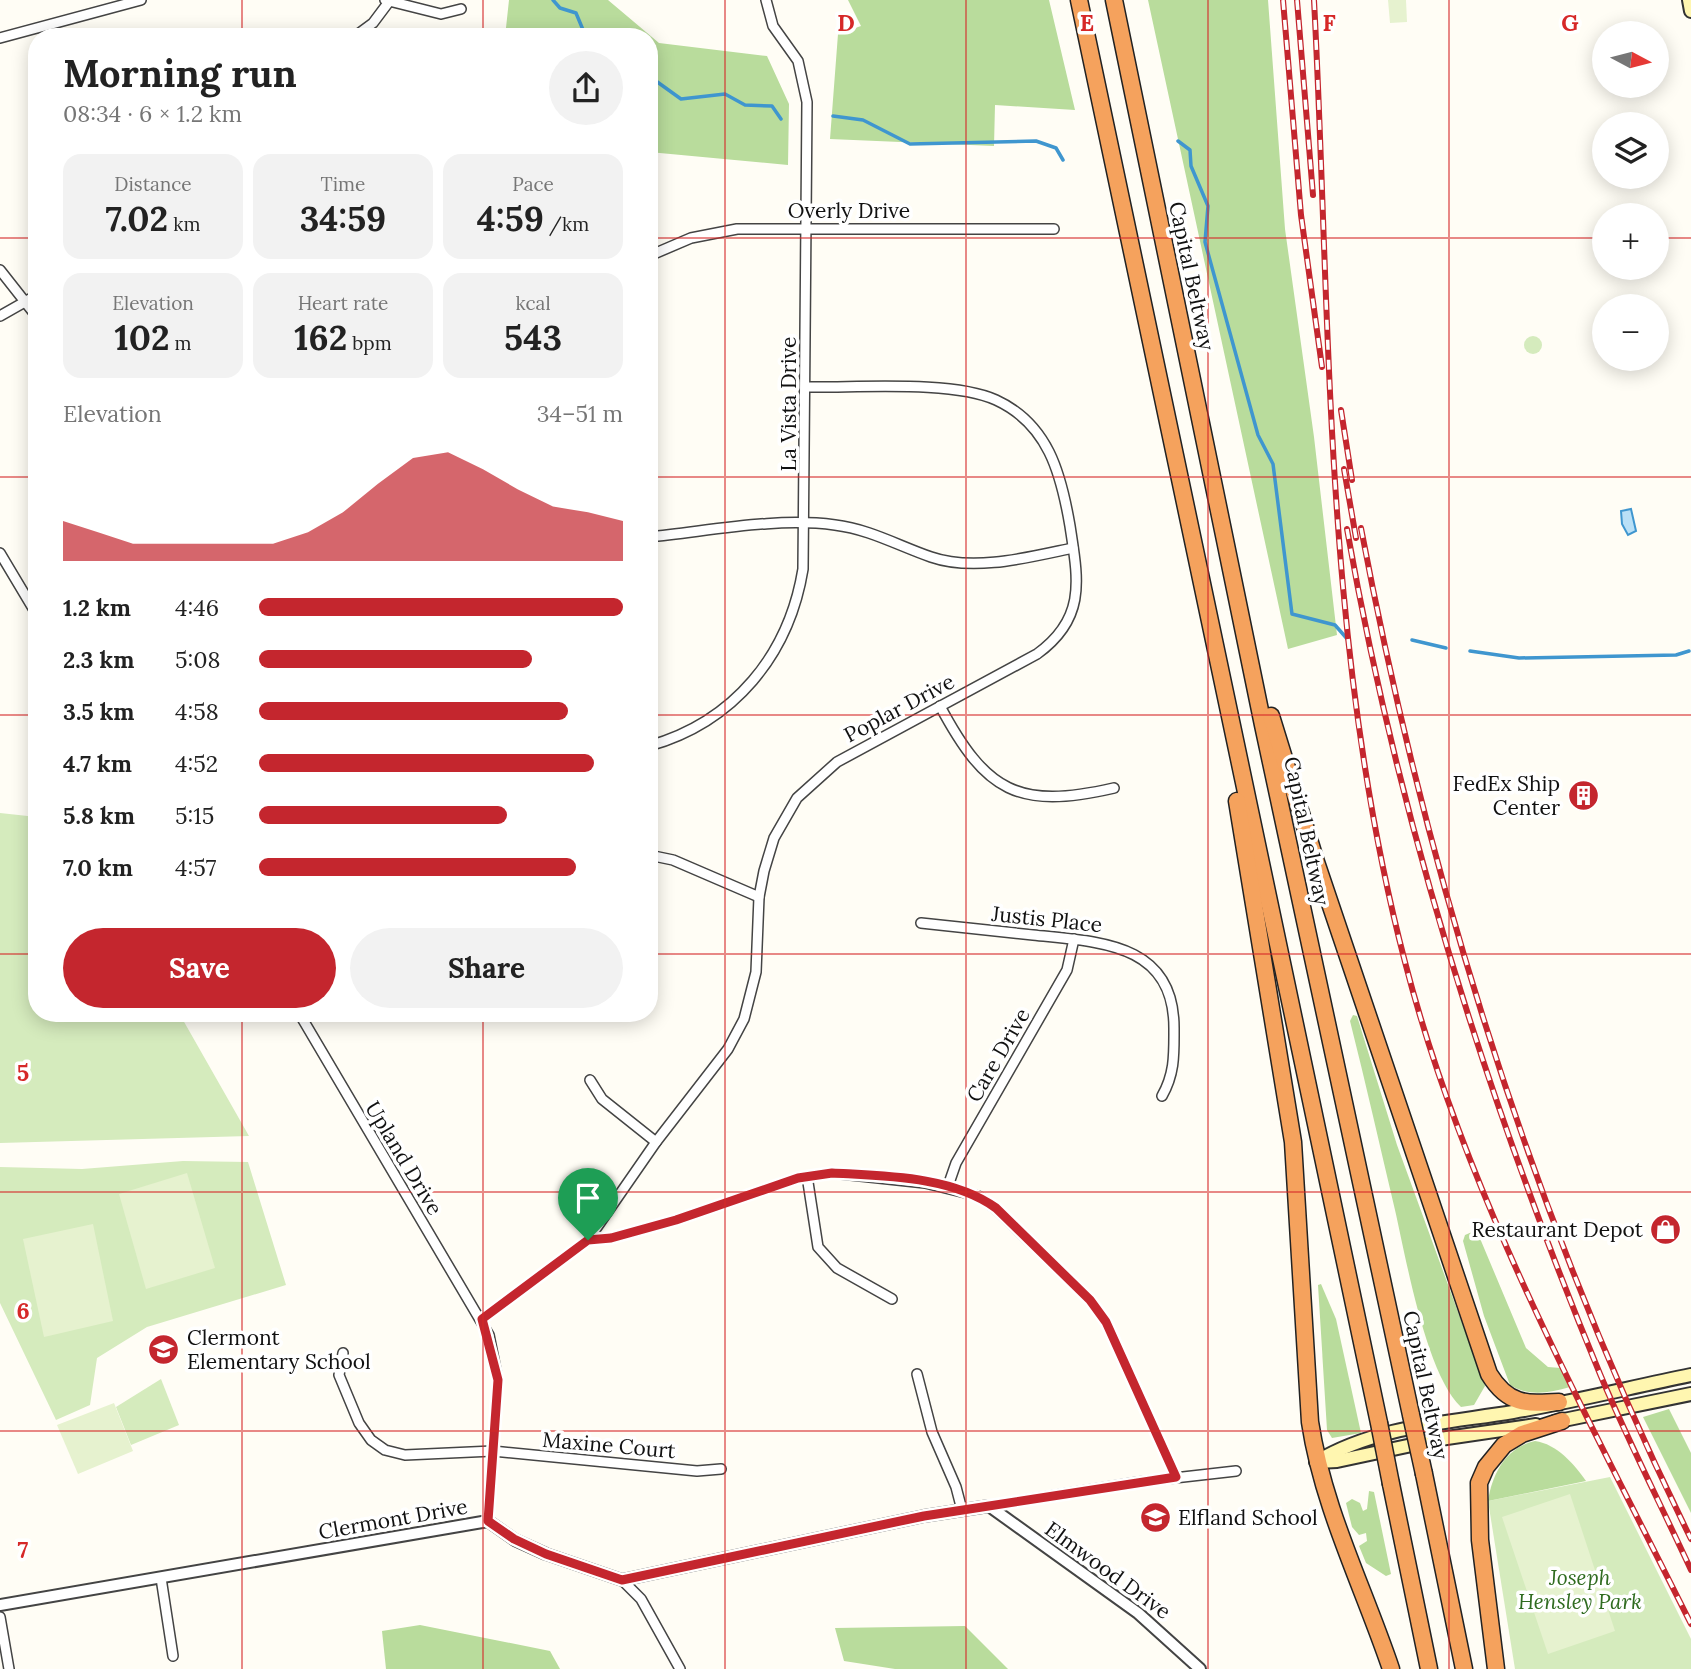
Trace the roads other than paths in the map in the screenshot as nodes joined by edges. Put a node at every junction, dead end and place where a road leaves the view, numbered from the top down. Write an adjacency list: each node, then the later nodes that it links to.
1 (141, 0): 9 (street)
2 (766, 0): 13 (street, La Vista Drive)
3 (1079, 0): 27 (highway)
4 (1114, 0): 21 (highway, Capital Beltway)
5 (1689, 0): 8 (main road)
6 (386, 1): 7 (street); 10 (street)
7 (461, 9)
8 (1691, 11)
9 (37, 28)
10 (366, 28)
11 (28, 30): 12 (street)
12 (0, 38)
13 (806, 227): 14 (street, Overly Drive); 15 (street, Overly Drive); 20 (street, La Vista Drive)
14 (1054, 229)
15 (658, 253)
16 (0, 270): 17 (street)
17 (26, 301): 18 (street); 19 (street)
18 (28, 304)
19 (0, 316)
20 (806, 387): 22 (street, La Vista Drive); 24 (street, Poplar Drive)
21 (1220, 513): 48 (highway); 68 (highway, Capital Beltway, bridge)
22 (805, 524): 23 (street); 24 (street); 29 (street, La Vista Drive)
23 (658, 536)
24 (1073, 548): 28 (street, Poplar Drive)
25 (0, 553): 26 (street)
26 (28, 600)
27 (1211, 632): 51 (highway); 67 (highway, bridge)
28 (940, 706): 30 (street); 32 (street, Poplar Drive)
29 (658, 743)
30 (1114, 788)
31 (658, 857): 32 (street)
32 (759, 897): 38 (street, Poplar Drive)
33 (921, 923): 34 (street, Justis Place)
34 (1074, 939): 37 (street, Justis Place); 40 (street, Care Drive)
35 (304, 1022): 43 (street, Upland Drive)
36 (590, 1080): 38 (street)
37 (1163, 1096)
38 (656, 1142): 41 (street, Poplar Drive)
39 (807, 1176): 40 (street); 41 (street); 42 (street)
40 (948, 1186): 54 (street)
41 (588, 1240): 43 (street)
42 (892, 1299)
43 (482, 1319): 50 (street, Upland Drive)
44 (343, 1353): 50 (street, Maxine Court)
45 (917, 1374): 56 (street)
46 (1691, 1375): 48 (main road)
47 (1691, 1394): 49 (main road)
48 (1559, 1402): 51 (main road)
49 (1562, 1421): 51 (main road); 69 (highway)
50 (493, 1451): 52 (street, Maxine Court); 57 (street, Upland Drive)
51 (1317, 1462): 66 (highway)
52 (722, 1469)
53 (1236, 1471): 54 (street)
54 (1176, 1477): 55 (street)
55 (989, 1506): 56 (street); 65 (street, Elmwood Drive)
56 (962, 1510): 59 (street)
57 (488, 1521): 58 (street, Clermont Drive); 59 (street, Clermont Drive)
58 (161, 1578): 60 (street, Clermont Drive); 62 (street)
59 (622, 1580): 64 (street)
60 (0, 1605)
61 (0, 1617): 63 (street)
62 (173, 1656)
63 (9, 1669)
64 (680, 1669)
65 (1200, 1669)
66 (1391, 1669)
67 (1429, 1669)
68 (1464, 1669)
69 (1496, 1669)

